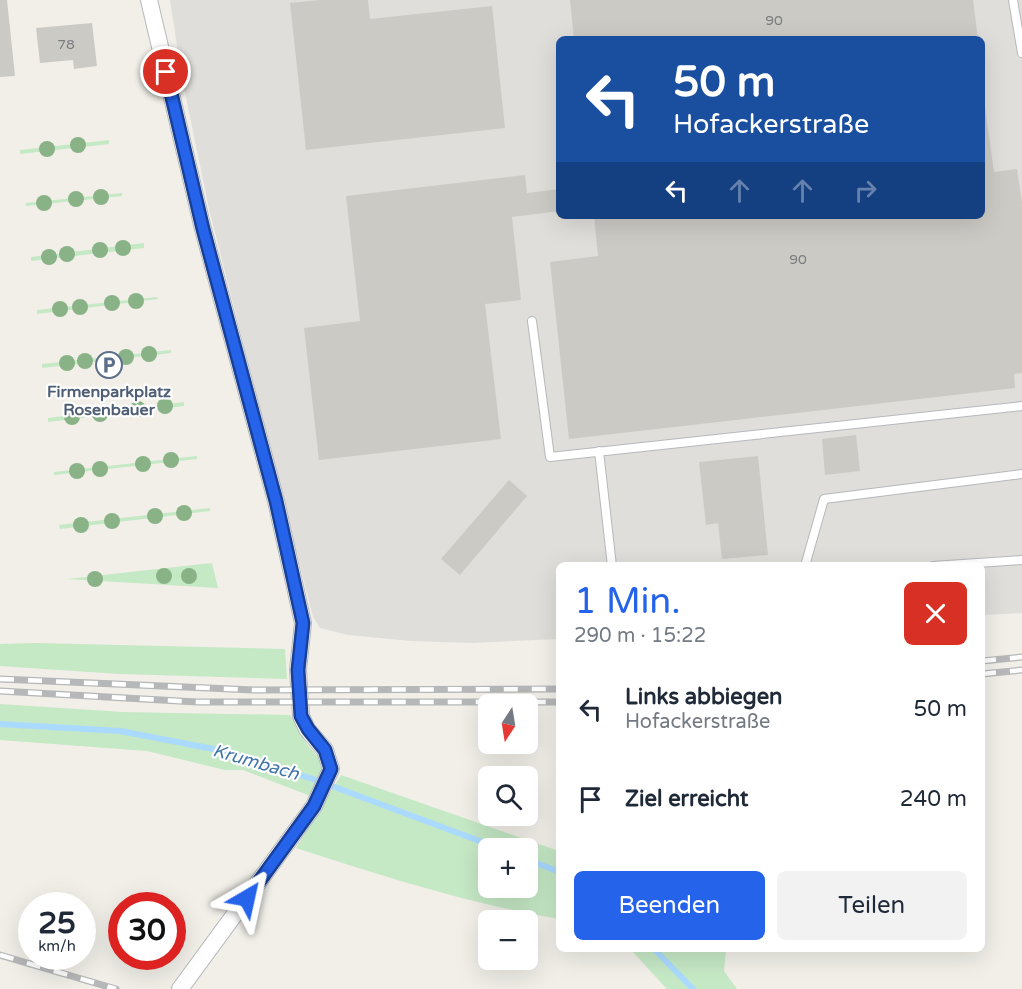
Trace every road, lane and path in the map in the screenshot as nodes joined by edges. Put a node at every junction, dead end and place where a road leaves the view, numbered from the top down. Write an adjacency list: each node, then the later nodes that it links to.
1 (149, 0): 12 (street)
2 (1013, 0): 3 (lane)
3 (1022, 53)
4 (532, 321): 6 (lane)
5 (1022, 406): 6 (lane)
6 (599, 451): 9 (lane)
7 (1022, 474): 10 (lane)
8 (1022, 560): 11 (lane)
9 (612, 562)
10 (806, 562)
11 (985, 562)
12 (180, 989)

